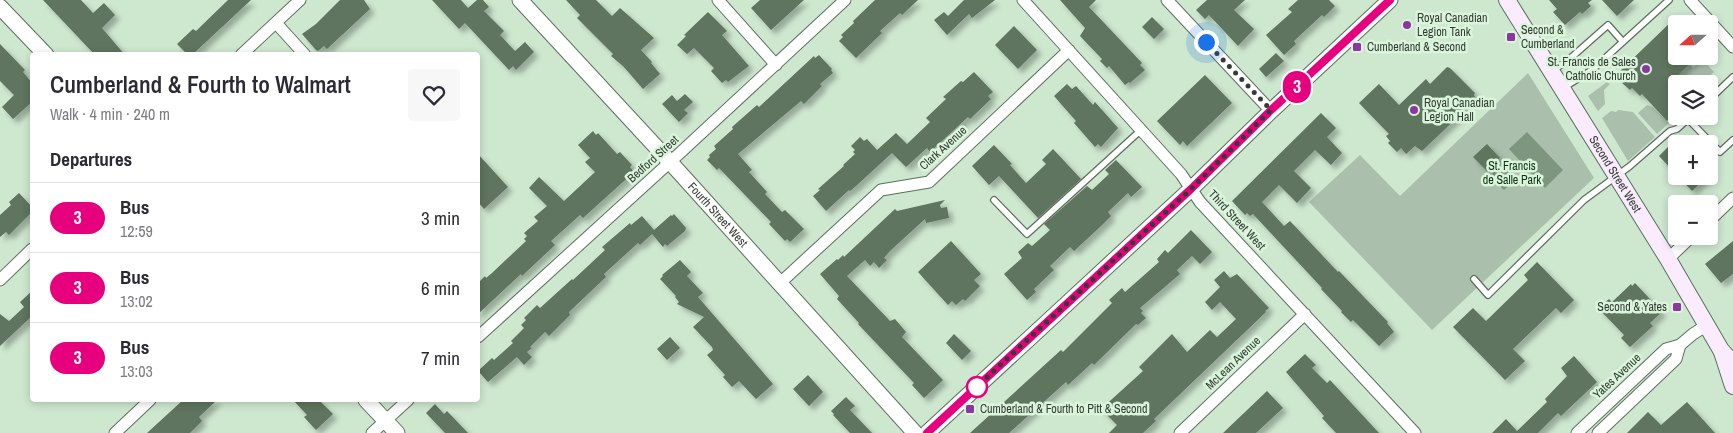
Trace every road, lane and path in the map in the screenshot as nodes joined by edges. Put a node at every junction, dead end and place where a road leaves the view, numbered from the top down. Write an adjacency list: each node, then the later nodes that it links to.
1 (300, 0): 12 (street)
2 (520, 0): 29 (street, Fourth Street West)
3 (718, 0): 19 (street)
4 (846, 0): 19 (street, Bedford Street)
5 (1023, 0): 15 (street, Third Street West)
6 (1167, 0): 24 (street)
7 (1390, 0): 24 (street)
8 (1507, 0): 20 (main road, Second Street West)
9 (1669, 0): 13 (lane)
10 (1690, 0): 14 (street)
11 (0, 7): 16 (street)
12 (276, 22): 17 (street); 18 (street)
13 (1622, 42): 20 (lane); 22 (lane)
14 (1733, 47)
15 (1069, 50): 27 (street, Third Street West); 40 (street, Clark Avenue)
16 (43, 52)
17 (244, 52)
18 (302, 52)
19 (776, 65): 29 (street, Bedford Street)
20 (1551, 71): 22 (main road, Second Street West)
21 (1733, 76): 23 (lane)
22 (1562, 89): 30 (main road, Second Street West)
23 (1718, 91)
24 (1271, 110): 31 (street)
25 (1682, 125): 30 (lane)
26 (1696, 125): 28 (lane)
27 (1141, 130): 31 (street, Third Street West); 33 (lane)
28 (1733, 140)
29 (670, 162): 40 (street, Fourth Street West); 43 (street, Bedford Street)
30 (1616, 175): 37 (main road, Second Street West); 38 (lane)
31 (1191, 189): 41 (street, Third Street West); 59 (street)
32 (1733, 198): 34 (street)
33 (994, 200)
34 (1718, 212)
35 (1683, 245): 37 (street)
36 (30, 251): 39 (street)
37 (1668, 259): 42 (main road, Second Street West)
38 (1474, 279)
39 (0, 280)
40 (779, 284): 58 (street, Fourth Street West)
41 (1305, 314): 54 (street, Third Street West); 60 (street, McLean Avenue)
42 (1707, 325): 44 (street, Yates Avenue); 45 (main road, Second Street West)
43 (480, 335)
44 (1680, 345): 51 (street, Yates Avenue); 52 (street, Yates Avenue)
45 (1721, 350): 46 (main road, Second Street West); 47 (main road, Second Street West)
46 (1733, 363)
47 (1733, 386)
48 (148, 402): 55 (street)
49 (368, 402): 53 (street)
50 (406, 402): 53 (street)
51 (1610, 402): 52 (street); 61 (street, Yates Avenue)
52 (1620, 412): 62 (street, Yates Avenue)
53 (385, 421): 56 (street); 57 (street)
54 (1413, 432)
55 (115, 433)
56 (372, 433)
57 (397, 433)
58 (915, 433)
59 (927, 433)
60 (1180, 433)
61 (1577, 433)
62 (1598, 433)

